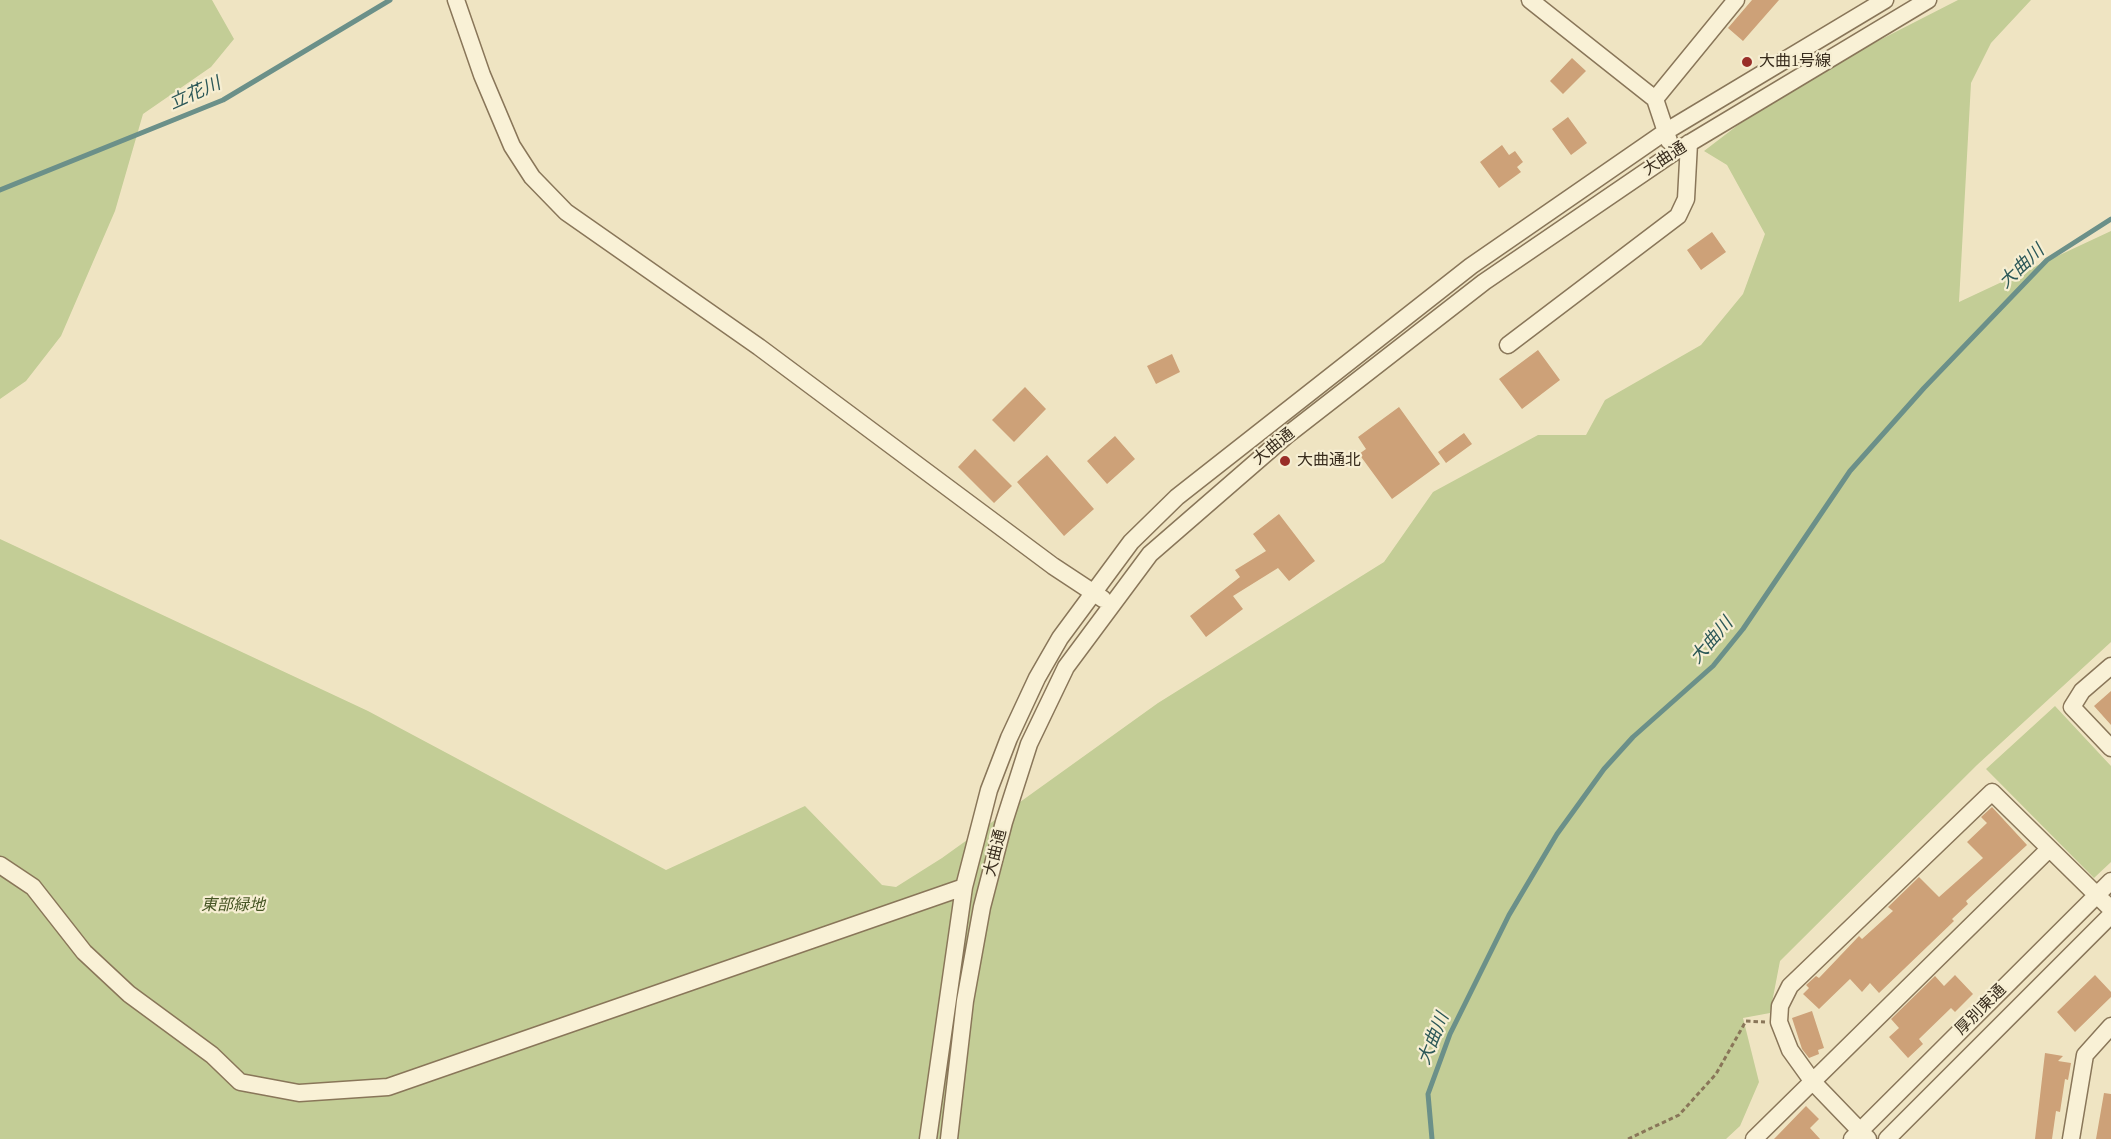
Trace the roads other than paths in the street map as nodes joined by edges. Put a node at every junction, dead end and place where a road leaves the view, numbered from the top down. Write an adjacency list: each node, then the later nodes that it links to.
1 (456, 0): 11 (street)
2 (1530, 0): 6 (street)
3 (1736, 0): 6 (street)
4 (1885, 0): 7 (street, 大曲通)
5 (1928, 0): 8 (street, 大曲通)
6 (1655, 99): 7 (street)
7 (1665, 132): 9 (street); 11 (street, 大曲通)
8 (1689, 143): 9 (street, 大曲通); 10 (street)
9 (1673, 153): 12 (street, 大曲通)
10 (1508, 345)
11 (1093, 593): 12 (street); 18 (street, 大曲通)
12 (1111, 604): 26 (street, 大曲通)
13 (2111, 666): 14 (street)
14 (2111, 748)
15 (2048, 850): 19 (street); 23 (street); 23 (street)
16 (0, 865): 18 (street)
17 (2111, 881): 19 (street, 厚別東通)
18 (964, 887): 25 (street, 大曲通)
19 (2097, 896): 20 (street); 24 (street, 厚別東通)
20 (2111, 909)
21 (2111, 915): 28 (street, 厚別東通)
22 (2111, 1026): 29 (street)
23 (1813, 1082): 24 (street); 27 (street)
24 (1860, 1136)
25 (928, 1139)
26 (949, 1139)
27 (1754, 1139)
28 (1887, 1139)
29 (2071, 1139)

